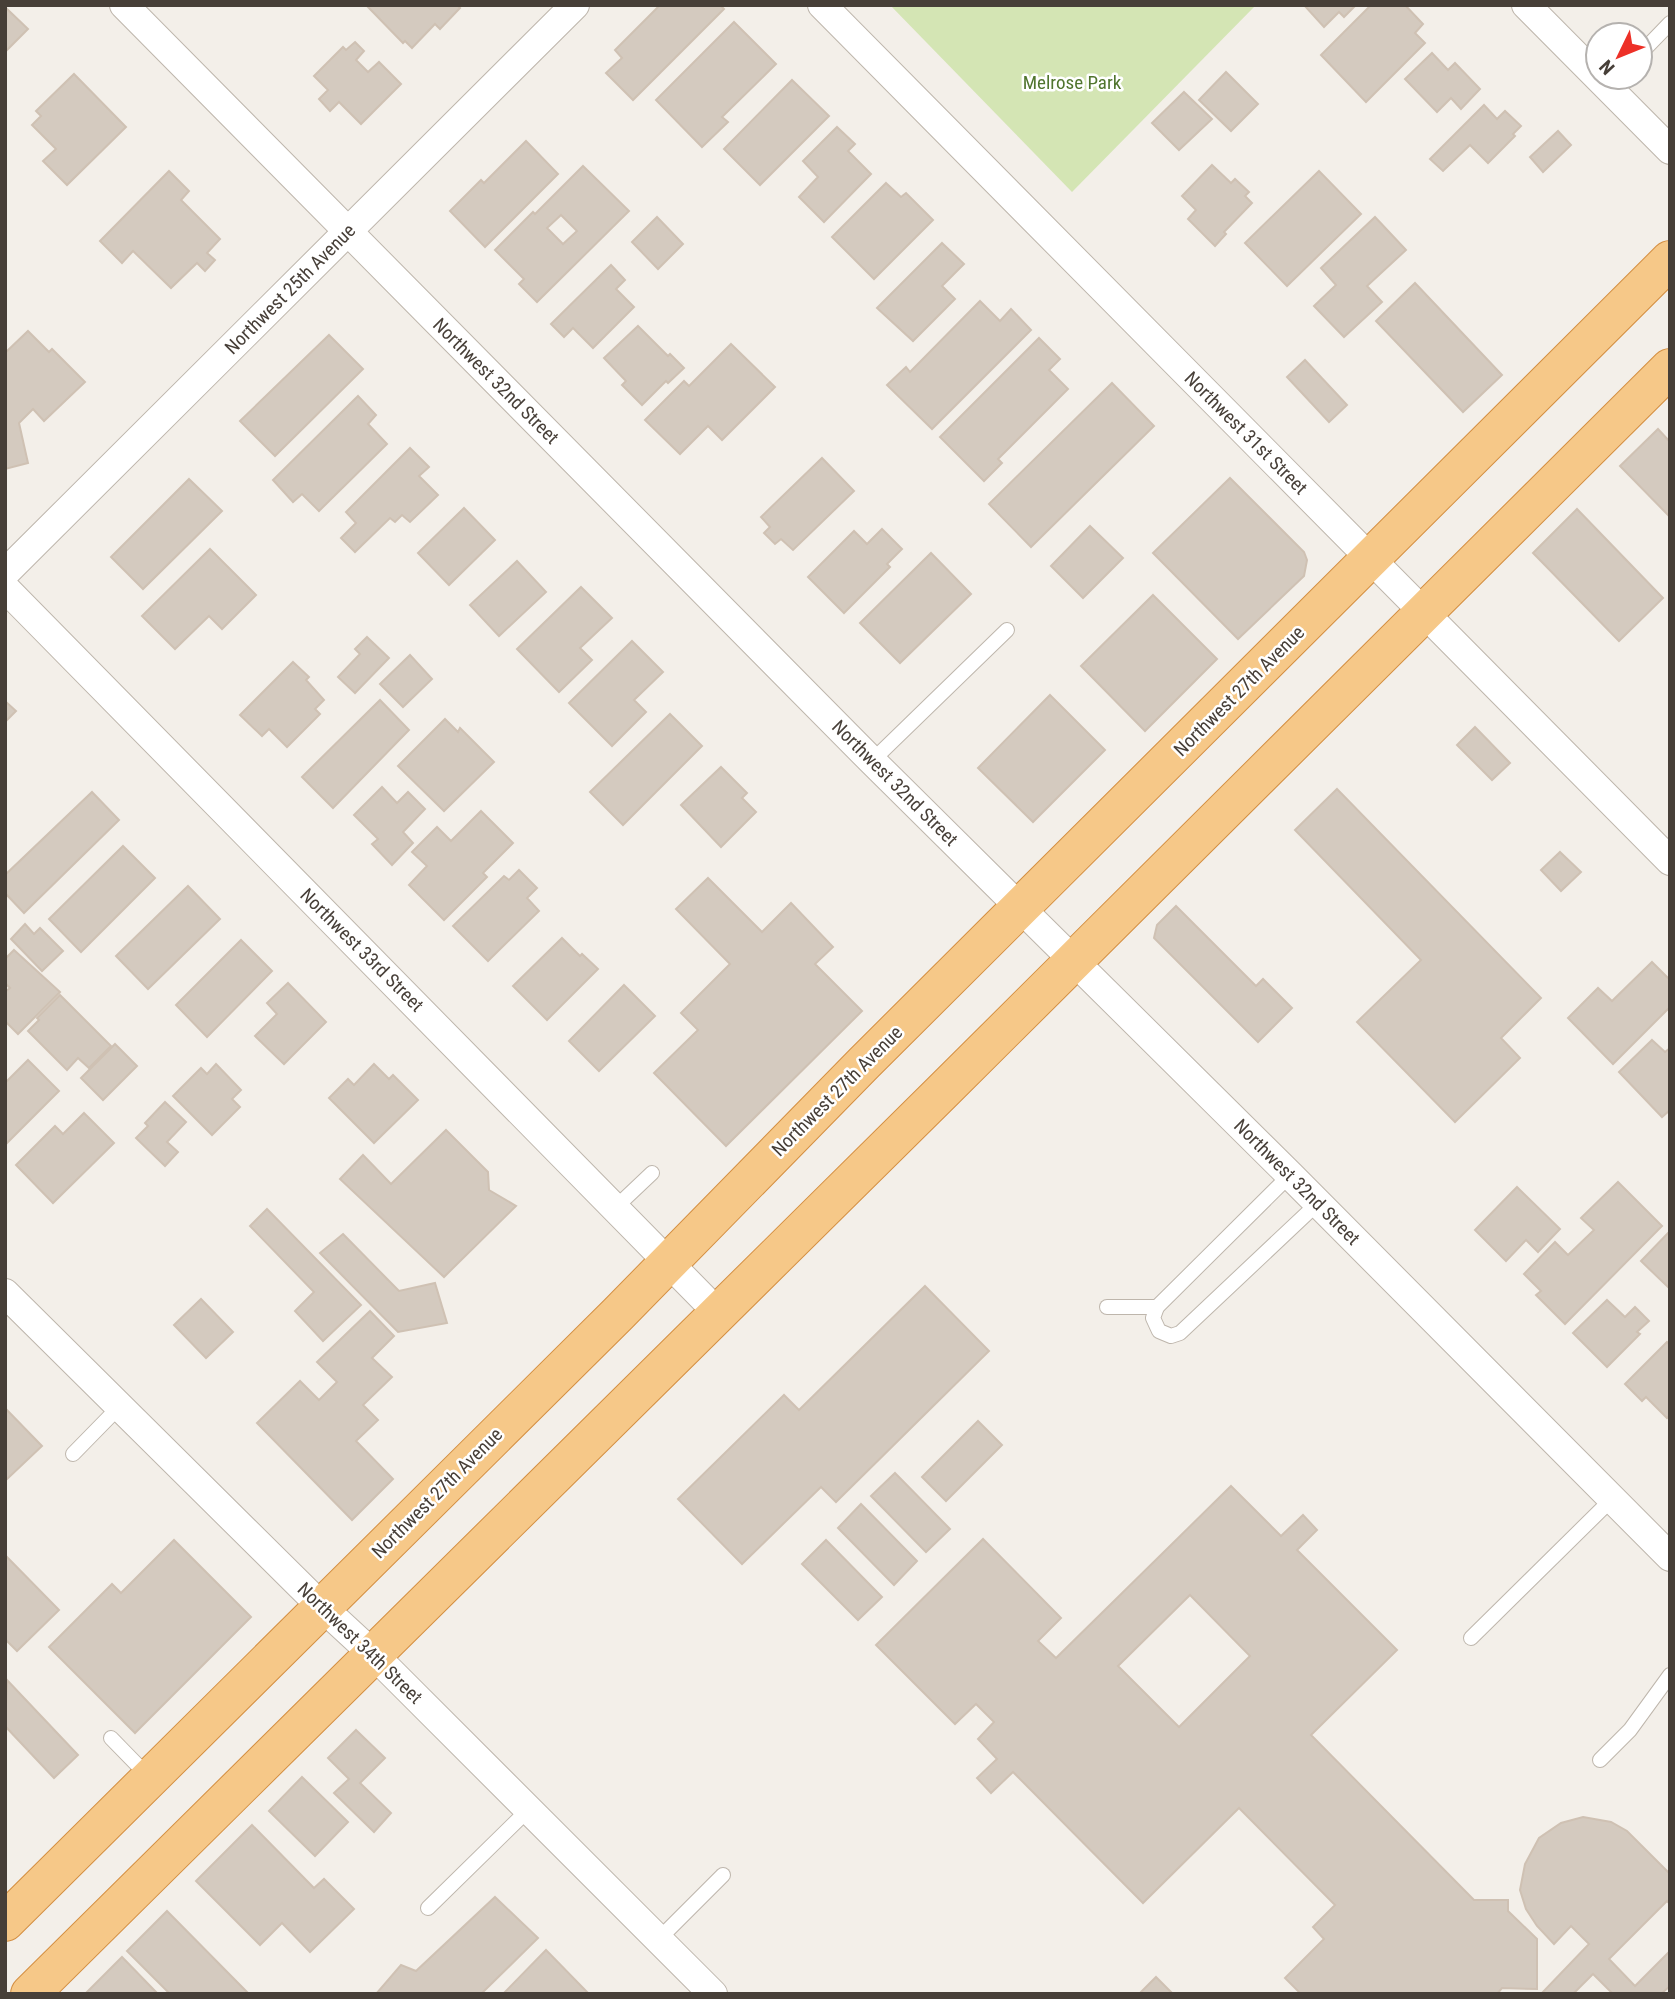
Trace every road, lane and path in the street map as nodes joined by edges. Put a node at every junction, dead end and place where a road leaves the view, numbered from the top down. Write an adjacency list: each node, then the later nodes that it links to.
1 (124, 5): 10 (street, Northwest 32nd Street)
2 (575, 5): 10 (street, Northwest 25th Avenue)
3 (822, 5): 13 (street, Northwest 31st Street)
4 (1525, 5): 7 (street)
5 (1670, 23): 6 (lane)
6 (1654, 40)
7 (1584, 57)
8 (1621, 91): 9 (street)
9 (1670, 150)
10 (347, 231): 14 (street, Northwest 25th Avenue); 18 (street, Northwest 32nd Street)
11 (1670, 260): 13 (highway, Northwest 27th Avenue)
12 (1670, 368): 16 (highway)
13 (1371, 559): 16 (street, Northwest 31st Street); 20 (highway, Northwest 27th Avenue)
14 (5, 573)
15 (5, 588): 25 (street, Northwest 33rd Street)
16 (1424, 612): 19 (street, Northwest 31st Street); 21 (highway)
17 (1007, 630): 18 (lane)
18 (873, 761): 20 (street, Northwest 32nd Street)
19 (1670, 860)
20 (1020, 907): 21 (street, Northwest 32nd Street); 26 (highway, Northwest 27th Avenue)
21 (1074, 961): 23 (street, Northwest 32nd Street); 30 (highway)
22 (652, 1173): 25 (lane)
23 (1290, 1175): 24 (street, Northwest 32nd Street); 29 (lane)
24 (1318, 1203): 29 (lane); 33 (street, Northwest 32nd Street)
25 (615, 1208): 26 (street, Northwest 33rd Street)
26 (669, 1262): 30 (street, Northwest 33rd Street); 35 (highway, Northwest 27th Avenue)
27 (5, 1293): 31 (street, Northwest 34th Street)
28 (1107, 1307): 29 (lane)
29 (1157, 1307)
30 (718, 1313): 37 (highway)
31 (118, 1408): 32 (lane); 35 (street, Northwest 34th Street)
32 (72, 1454)
33 (1612, 1499): 34 (street, Northwest 32nd Street); 36 (lane)
34 (1670, 1557)
35 (322, 1607): 37 (street, Northwest 34th Street); 41 (highway, Northwest 27th Avenue)
36 (1471, 1638)
37 (374, 1655): 42 (street, Northwest 34th Street); 49 (highway)
38 (1670, 1675): 40 (lane)
39 (111, 1738): 41 (lane)
40 (1600, 1760)
41 (150, 1778): 45 (highway, Northwest 27th Avenue)
42 (529, 1809): 44 (lane); 46 (street, Northwest 34th Street)
43 (723, 1875): 46 (lane)
44 (428, 1908)
45 (8, 1924)
46 (659, 1939): 50 (street, Northwest 34th Street)
47 (5, 1983): 48 (highway)
48 (10, 1994)
49 (30, 1994)
50 (713, 1994)

